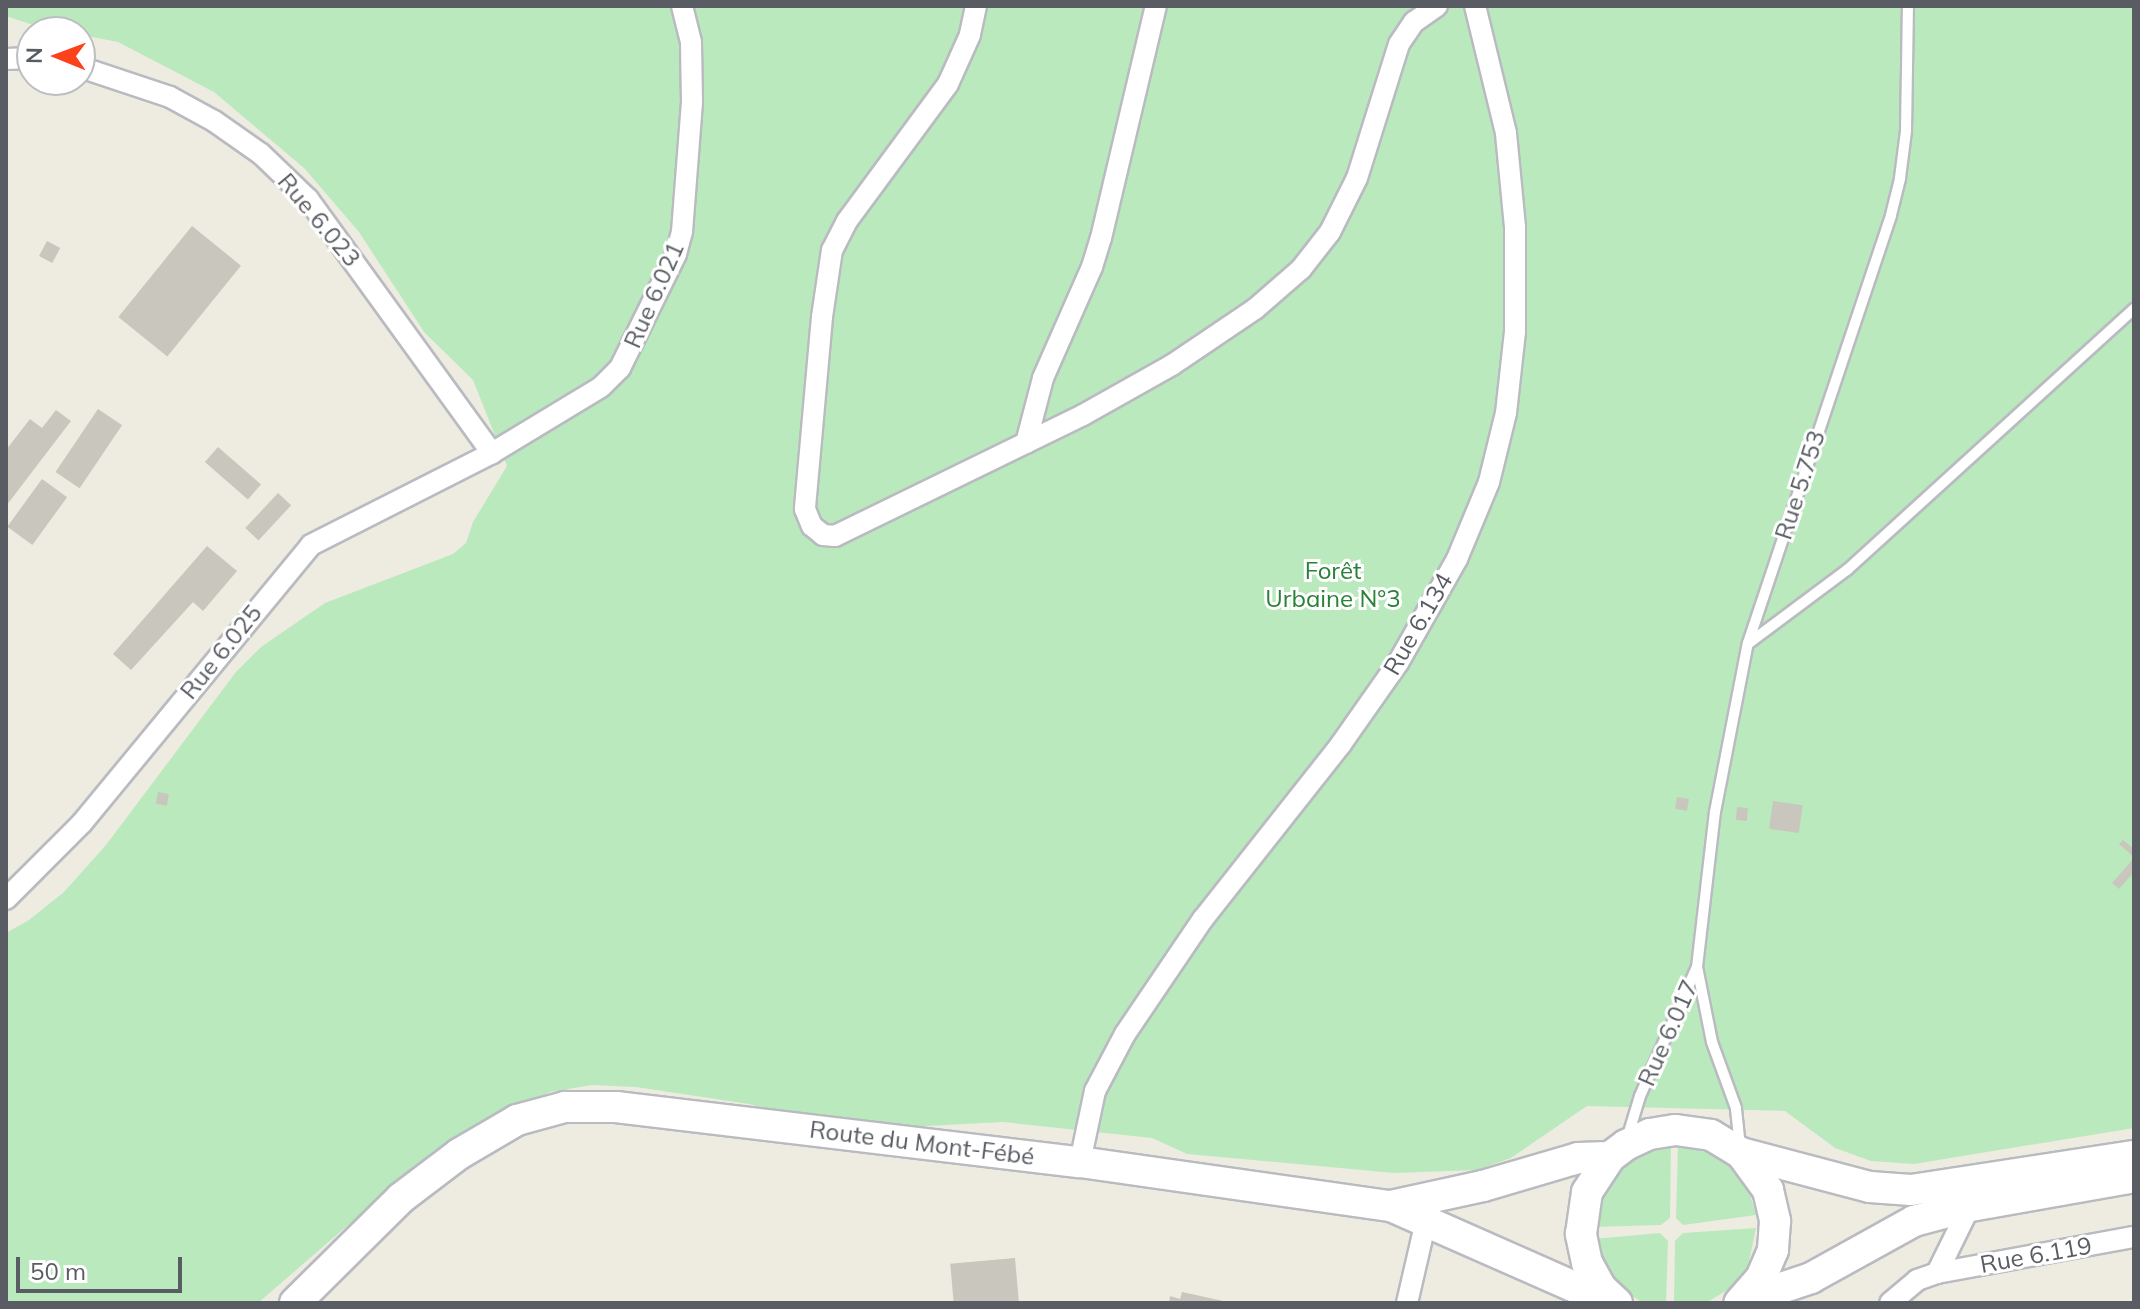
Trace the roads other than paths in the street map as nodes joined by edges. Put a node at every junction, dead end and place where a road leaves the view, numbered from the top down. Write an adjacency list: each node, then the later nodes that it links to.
1 (682, 6): 10 (street, Rue 6.021)
2 (976, 6): 9 (street)
3 (1156, 6): 9 (street)
4 (1437, 6): 9 (street)
5 (1475, 6): 17 (street, Rue 6.134)
6 (1908, 6): 11 (lane, Rue 5.753)
7 (96, 72): 10 (street, Rue 6.023)
8 (2134, 309): 11 (lane)
9 (1026, 443)
10 (486, 456): 12 (street, Rue 6.025)
11 (1748, 643): 13 (lane, Rue 5.753)
12 (8, 895)
13 (1697, 967): 14 (lane, Rue 6.017); 15 (lane, Rue 6.017)
14 (1618, 1151): 15 (street, Rue 6.017); 19 (street, Route du Mont-Fébé); 28 (street, Rue 6.017)
15 (1741, 1153): 16 (street); 25 (street, Rue 6.017)
16 (2134, 1156)
17 (1080, 1162): 19 (street, Route du Mont-Fébé); 26 (street, Route du Mont-Fébé)
18 (2134, 1177): 20 (street)
19 (1391, 1206): 21 (street)
20 (1970, 1206): 23 (street); 25 (street)
21 (1426, 1221): 27 (street); 28 (street)
22 (2134, 1237): 23 (street, Rue 6.119)
23 (1937, 1273): 24 (street, Rue 6.119)
24 (1917, 1280): 29 (street); 30 (street)
25 (1740, 1302)
26 (295, 1303)
27 (1407, 1303)
28 (1614, 1303)
29 (1890, 1303)
30 (1919, 1303)

